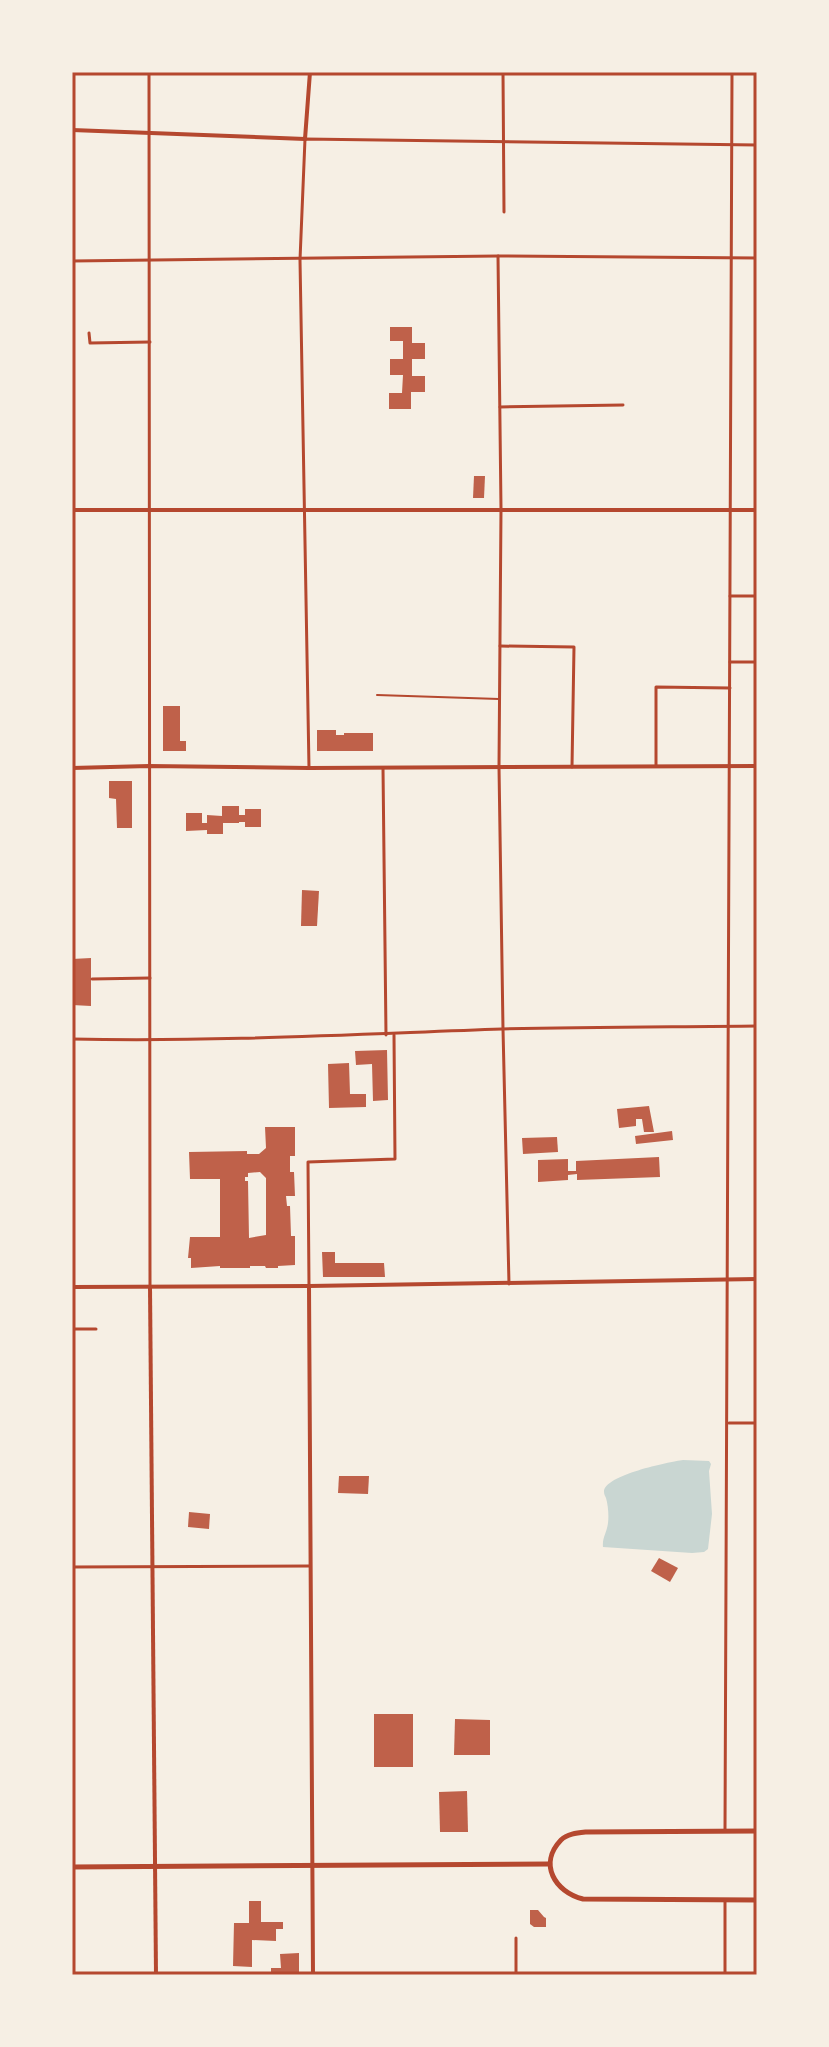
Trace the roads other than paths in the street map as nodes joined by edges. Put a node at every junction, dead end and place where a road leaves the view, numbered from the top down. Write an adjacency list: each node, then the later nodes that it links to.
1 (149, 72): 6 (street)
2 (310, 72): 7 (street)
3 (503, 72): 8 (street)
4 (732, 72): 9 (street)
5 (72, 130): 6 (street)
6 (148, 132): 7 (street); 15 (street)
7 (305, 139): 8 (street); 16 (street)
8 (504, 143): 9 (street); 11 (street)
9 (733, 145): 10 (street); 13 (street)
10 (757, 145)
11 (504, 212)
12 (498, 256): 13 (street); 16 (street); 21 (street)
13 (732, 258): 14 (street); 26 (street)
14 (757, 258)
15 (150, 260): 16 (street); 17 (street); 19 (street)
16 (300, 260): 23 (street)
17 (72, 261)
18 (89, 333): 19 (street)
19 (150, 342): 22 (street)
20 (623, 405): 21 (street)
21 (500, 407): 24 (street)
22 (149, 509): 23 (street); 25 (street); 36 (street)
23 (303, 509): 24 (street); 43 (street)
24 (501, 509): 26 (street); 30 (street)
25 (72, 510)
26 (731, 510): 27 (street); 28 (street)
27 (757, 510)
28 (730, 596): 29 (street); 31 (street)
29 (757, 596)
30 (500, 646): 35 (street); 41 (street)
31 (730, 662): 32 (street); 33 (street)
32 (757, 662)
33 (730, 688): 37 (street); 38 (street)
34 (377, 695): 35 (lane)
35 (499, 699): 40 (street)
36 (149, 766): 42 (street); 43 (street); 45 (street)
37 (656, 766): 38 (street); 41 (street)
38 (730, 766): 39 (street); 47 (street)
39 (757, 766)
40 (499, 767): 41 (street); 44 (street); 49 (street)
41 (572, 767)
42 (72, 768)
43 (309, 768): 44 (street)
44 (383, 768): 50 (street)
45 (150, 978): 46 (street); 53 (street)
46 (92, 979)
47 (729, 1026): 48 (street); 49 (street); 54 (street)
48 (757, 1026)
49 (503, 1029): 51 (street); 56 (street)
50 (386, 1035): 51 (street); 53 (street)
51 (394, 1035): 57 (street)
52 (72, 1039): 53 (street)
53 (150, 1040): 59 (street)
54 (728, 1279): 55 (street); 56 (street); 62 (street)
55 (757, 1279)
56 (509, 1284): 57 (street)
57 (309, 1286): 59 (street); 65 (street)
58 (72, 1287): 59 (street)
59 (150, 1287): 64 (street)
60 (72, 1329): 61 (street)
61 (96, 1329)
62 (727, 1423): 63 (street); 67 (street)
63 (757, 1423)
64 (153, 1566): 65 (street); 66 (street); 72 (street)
65 (310, 1566): 70 (street)
66 (72, 1567)
67 (725, 1831): 68 (main road); 69 (main road)
68 (757, 1831)
69 (549, 1864): 70 (main road); 73 (main road)
70 (312, 1865): 72 (main road); 77 (street)
71 (72, 1867): 72 (main road)
72 (155, 1867): 76 (street)
73 (725, 1900): 74 (main road); 79 (street)
74 (757, 1900)
75 (516, 1938): 78 (street)
76 (156, 1975)
77 (313, 1975)
78 (516, 1975)
79 (725, 1975)

